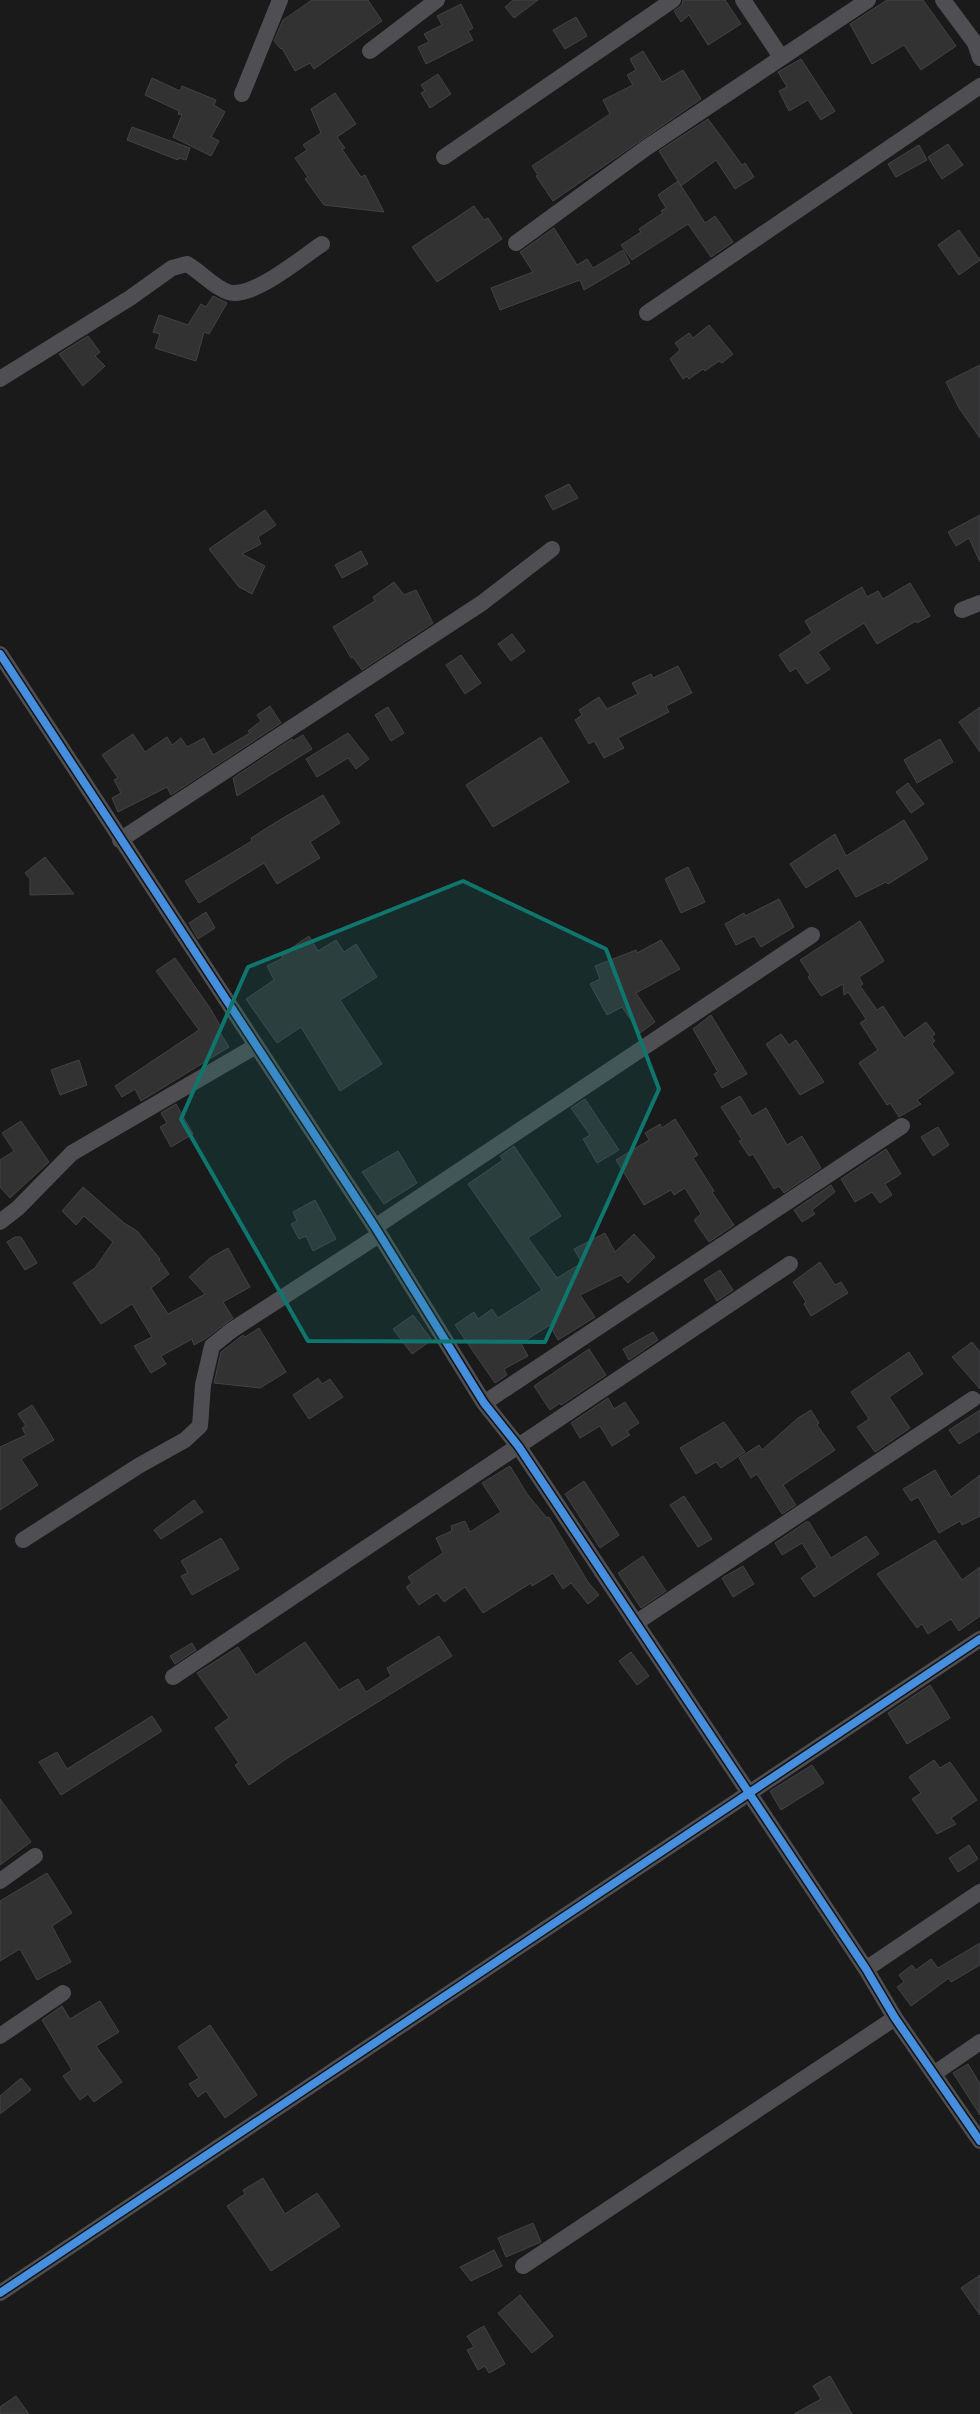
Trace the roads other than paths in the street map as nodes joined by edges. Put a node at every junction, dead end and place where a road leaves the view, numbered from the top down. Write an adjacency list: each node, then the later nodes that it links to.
1 (280, 0): 12 (street)
2 (437, 0): 8 (street)
3 (673, 0): 13 (street)
4 (744, 0): 9 (street)
5 (868, 0): 9 (street)
6 (943, 0): 7 (street)
7 (977, 41): 10 (street)
8 (370, 51)
9 (782, 57): 14 (street)
10 (980, 58)
11 (980, 86): 16 (street)
12 (242, 94)
13 (444, 157)
14 (516, 243)
15 (322, 244): 17 (street)
16 (647, 313)
17 (0, 380)
18 (552, 549): 22 (street)
19 (980, 604): 20 (street)
20 (962, 610)
21 (0, 654): 22 (street)
22 (120, 840): 24 (street)
23 (812, 935): 27 (street)
24 (256, 1046): 26 (street); 27 (street)
25 (902, 1126): 30 (street)
26 (0, 1222)
27 (377, 1231): 30 (street); 32 (street)
28 (790, 1264): 31 (street)
29 (973, 1399): 33 (street)
30 (484, 1403): 31 (street)
31 (520, 1447): 33 (street); 35 (street)
32 (23, 1540)
33 (636, 1622): 36 (street)
34 (980, 1639): 36 (street)
35 (173, 1677)
36 (749, 1792): 40 (street); 48 (street)
37 (35, 1856): 38 (street)
38 (0, 1880)
39 (980, 1892): 40 (street)
40 (866, 1969): 42 (street)
41 (63, 1994): 43 (street)
42 (896, 2018): 45 (street); 47 (street)
43 (0, 2036)
44 (980, 2042): 45 (street)
45 (935, 2073): 46 (street)
46 (980, 2141)
47 (524, 2266)
48 (0, 2293)

